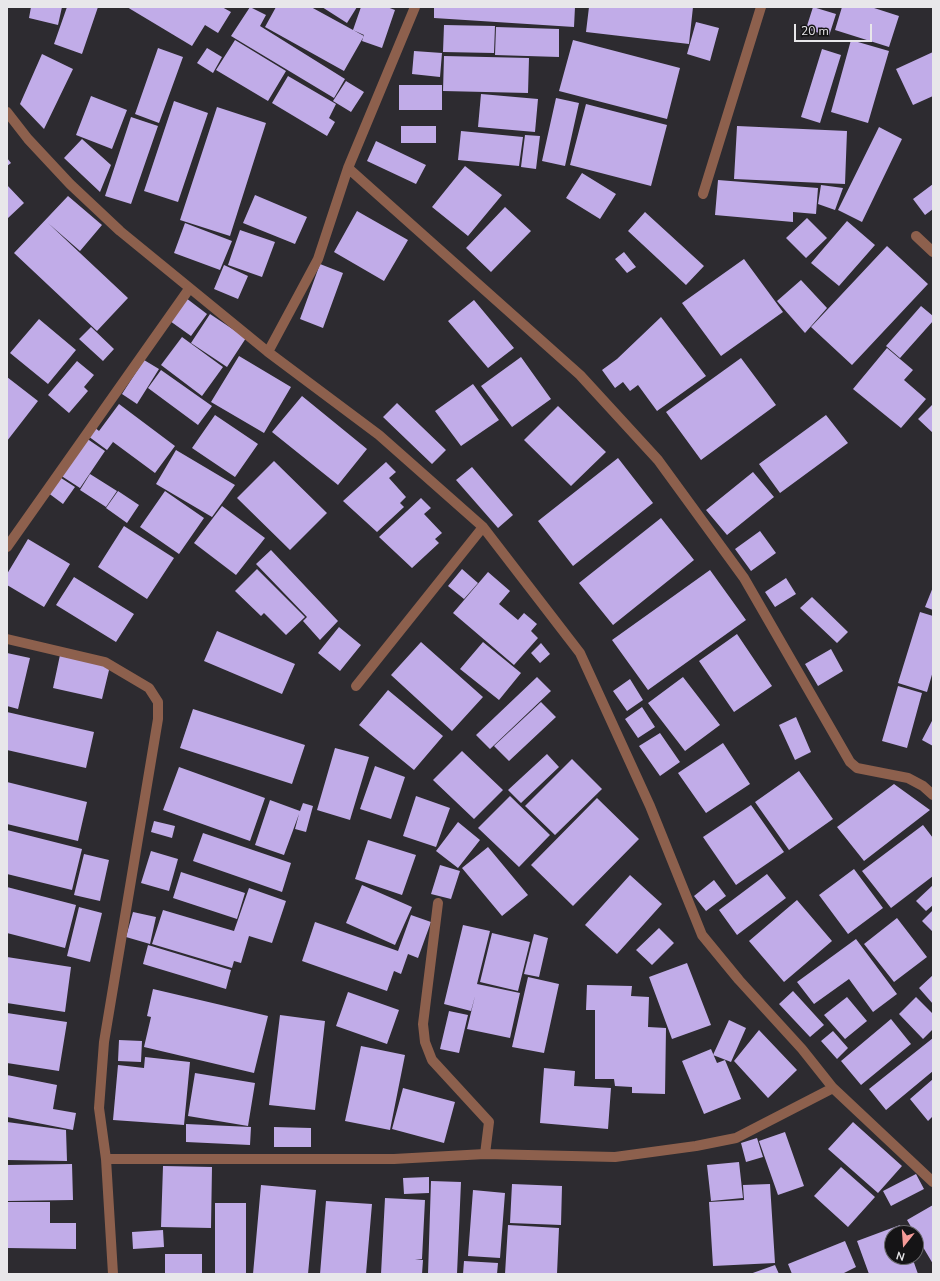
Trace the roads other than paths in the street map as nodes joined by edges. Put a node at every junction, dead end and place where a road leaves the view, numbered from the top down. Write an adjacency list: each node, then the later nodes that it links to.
1 (415, 7): 4 (street)
2 (760, 7): 5 (street)
3 (7, 112): 8 (street)
4 (348, 168): 9 (street); 14 (street)
5 (703, 194)
6 (916, 236): 7 (street)
7 (933, 252)
8 (189, 289): 9 (street); 11 (street)
9 (268, 352): 10 (street)
10 (483, 527): 13 (street); 16 (street)
11 (7, 547)
12 (7, 639): 18 (street)
13 (356, 686)
14 (933, 795)
15 (438, 903): 17 (street)
16 (833, 1088): 17 (street); 19 (street)
17 (485, 1154): 18 (street)
18 (106, 1159): 20 (street)
19 (933, 1182)
20 (113, 1274)

